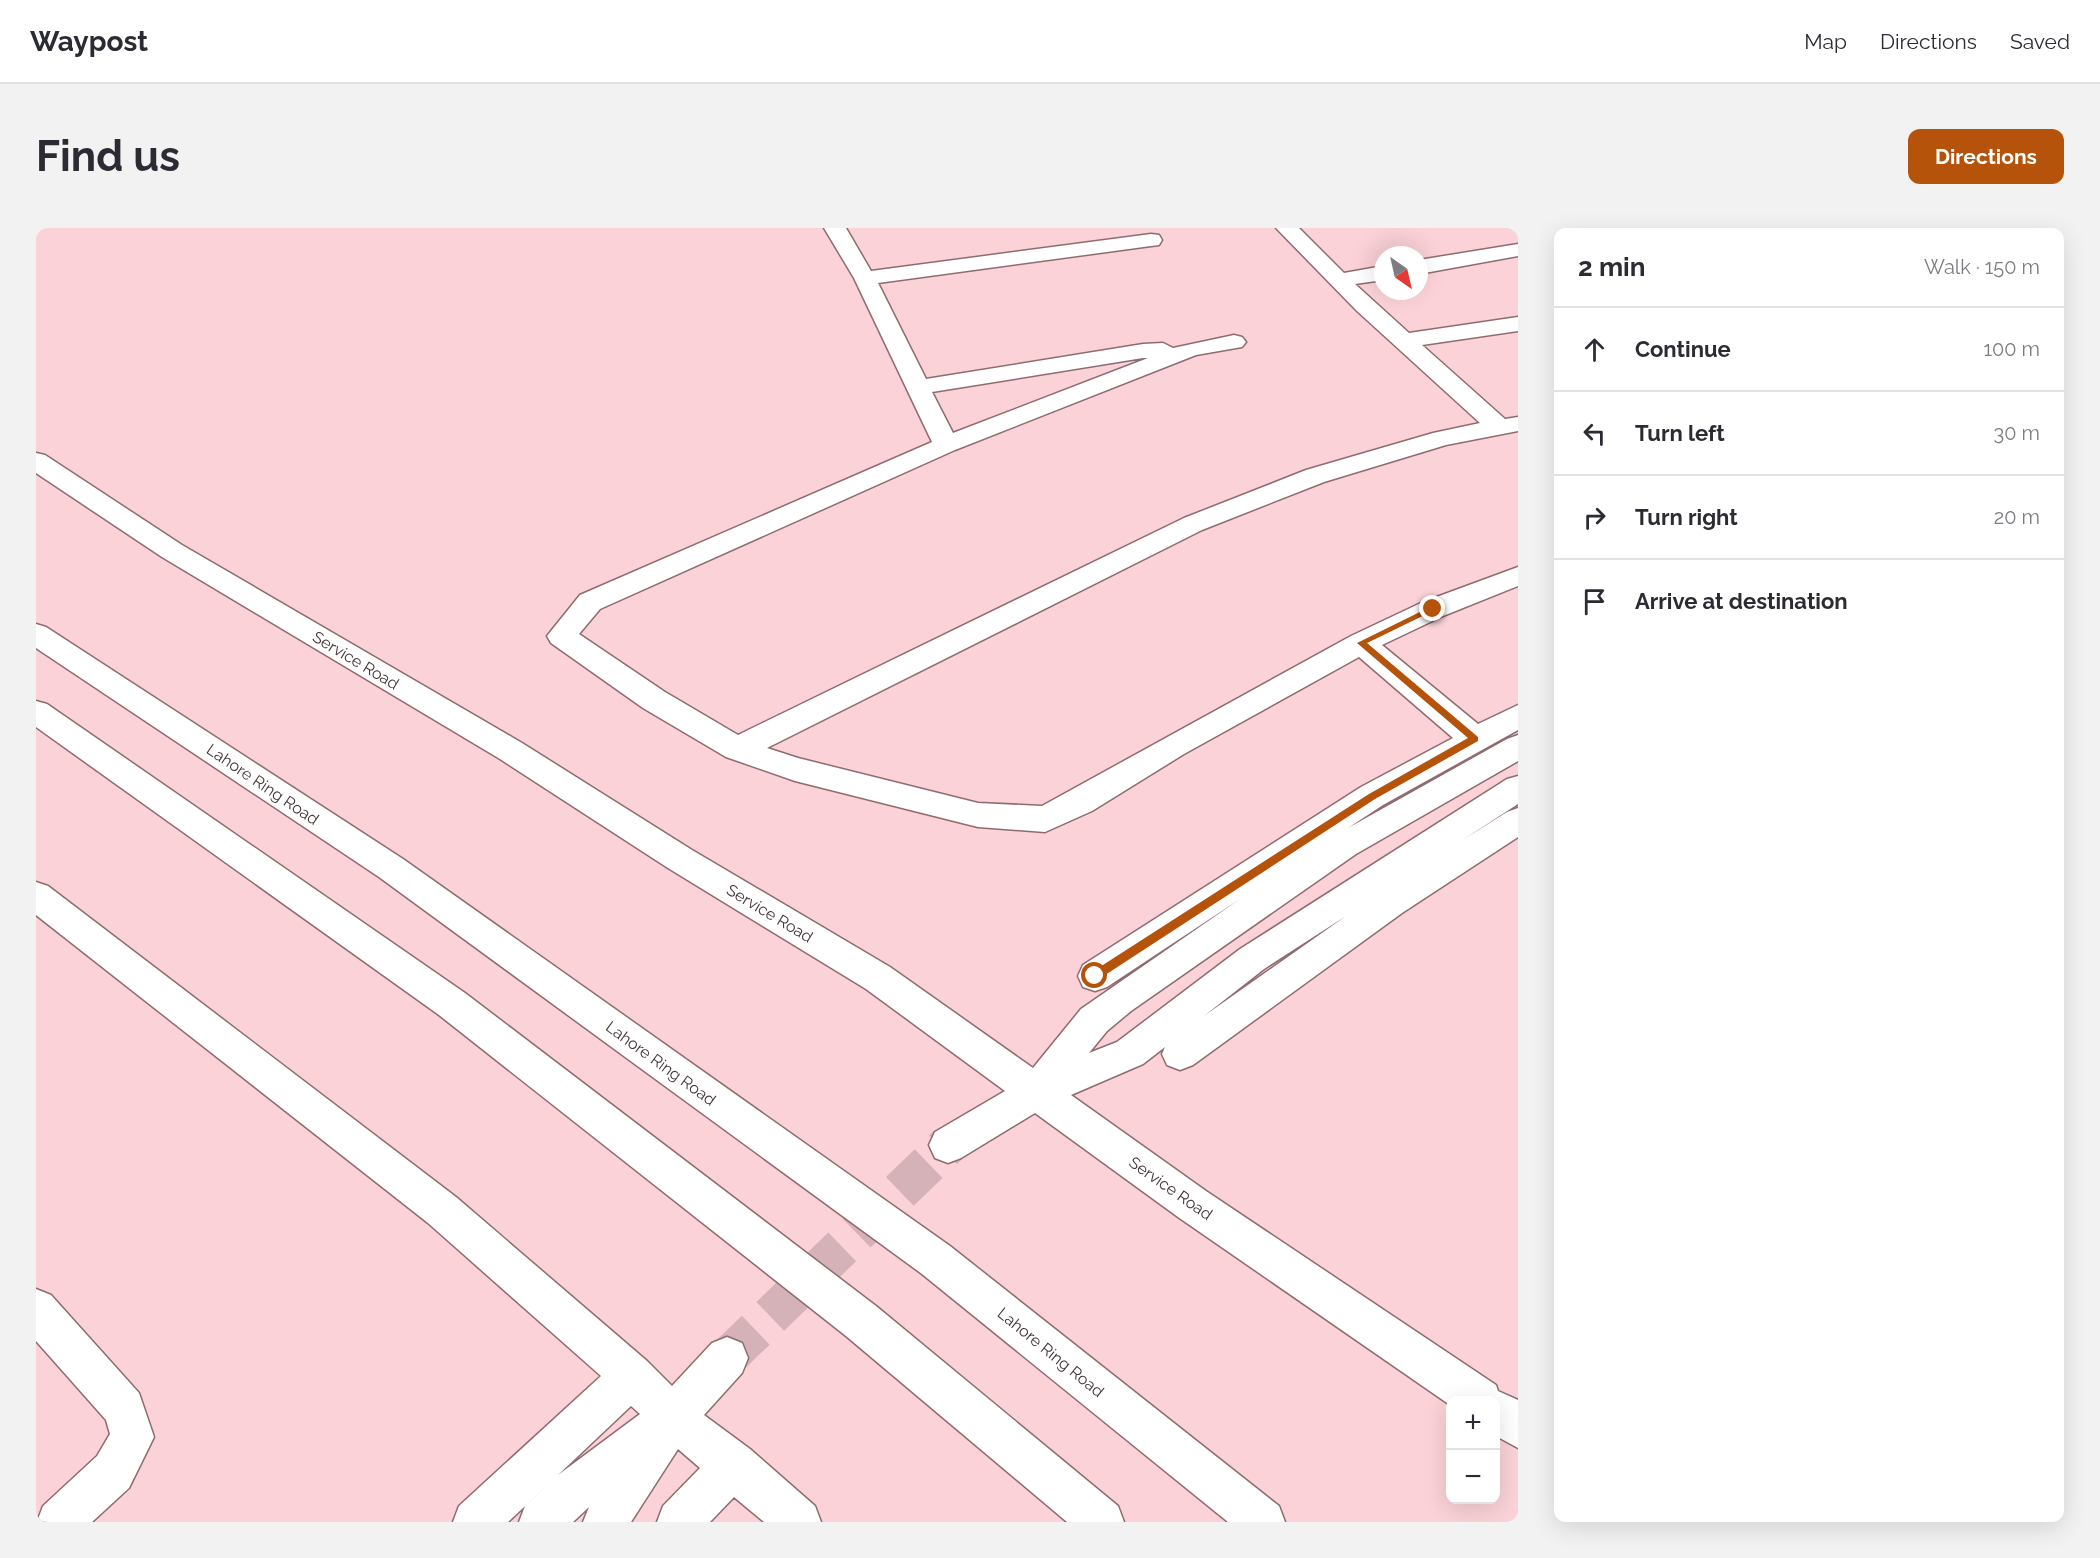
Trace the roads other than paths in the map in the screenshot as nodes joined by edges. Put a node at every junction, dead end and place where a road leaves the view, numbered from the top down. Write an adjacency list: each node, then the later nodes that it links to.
1 (835, 228): 7 (main road)
2 (1287, 228): 8 (main road)
3 (1151, 240): 7 (main road)
4 (1518, 250): 5 (main road)
5 (1428, 265)
6 (1374, 274): 8 (main road)
7 (865, 278): 13 (main road)
8 (1339, 280): 10 (main road)
9 (1518, 324): 10 (main road)
10 (1404, 341): 14 (main road)
11 (1234, 342): 12 (main road)
12 (1191, 349): 13 (main road); 15 (main road)
13 (918, 387): 15 (main road)
14 (1508, 425): 24 (main road)
15 (946, 445): 24 (main road)
16 (36, 461): 30 (main road, Service Road)
17 (1518, 576): 19 (main road)
18 (36, 634): 47 (main road, Lahore Ring Road)
19 (1361, 643): 22 (main road); 24 (main road)
20 (36, 712): 46 (main road)
21 (1518, 716): 22 (main road)
22 (1475, 739): 28 (main road)
23 (1518, 747): 30 (main road)
24 (737, 749)
25 (1518, 788): 30 (main road)
26 (1518, 821): 29 (main road)
27 (36, 896): 34 (main road)
28 (1095, 976)
29 (1180, 1054)
30 (1035, 1093): 31 (main road); 35 (main road, Service Road)
31 (948, 1145)
32 (36, 1310): 40 (main road)
33 (727, 1358): 37 (main road)
34 (632, 1376): 37 (main road); 41 (main road)
35 (1474, 1396)
36 (1500, 1413): 38 (main road)
37 (673, 1417): 39 (main road); 42 (main road); 43 (main road)
38 (1518, 1426)
39 (734, 1465): 44 (main road); 45 (main road)
40 (59, 1522)
41 (475, 1522)
42 (541, 1522)
43 (604, 1522)
44 (679, 1522)
45 (800, 1522)
46 (1102, 1522)
47 (1263, 1522)

